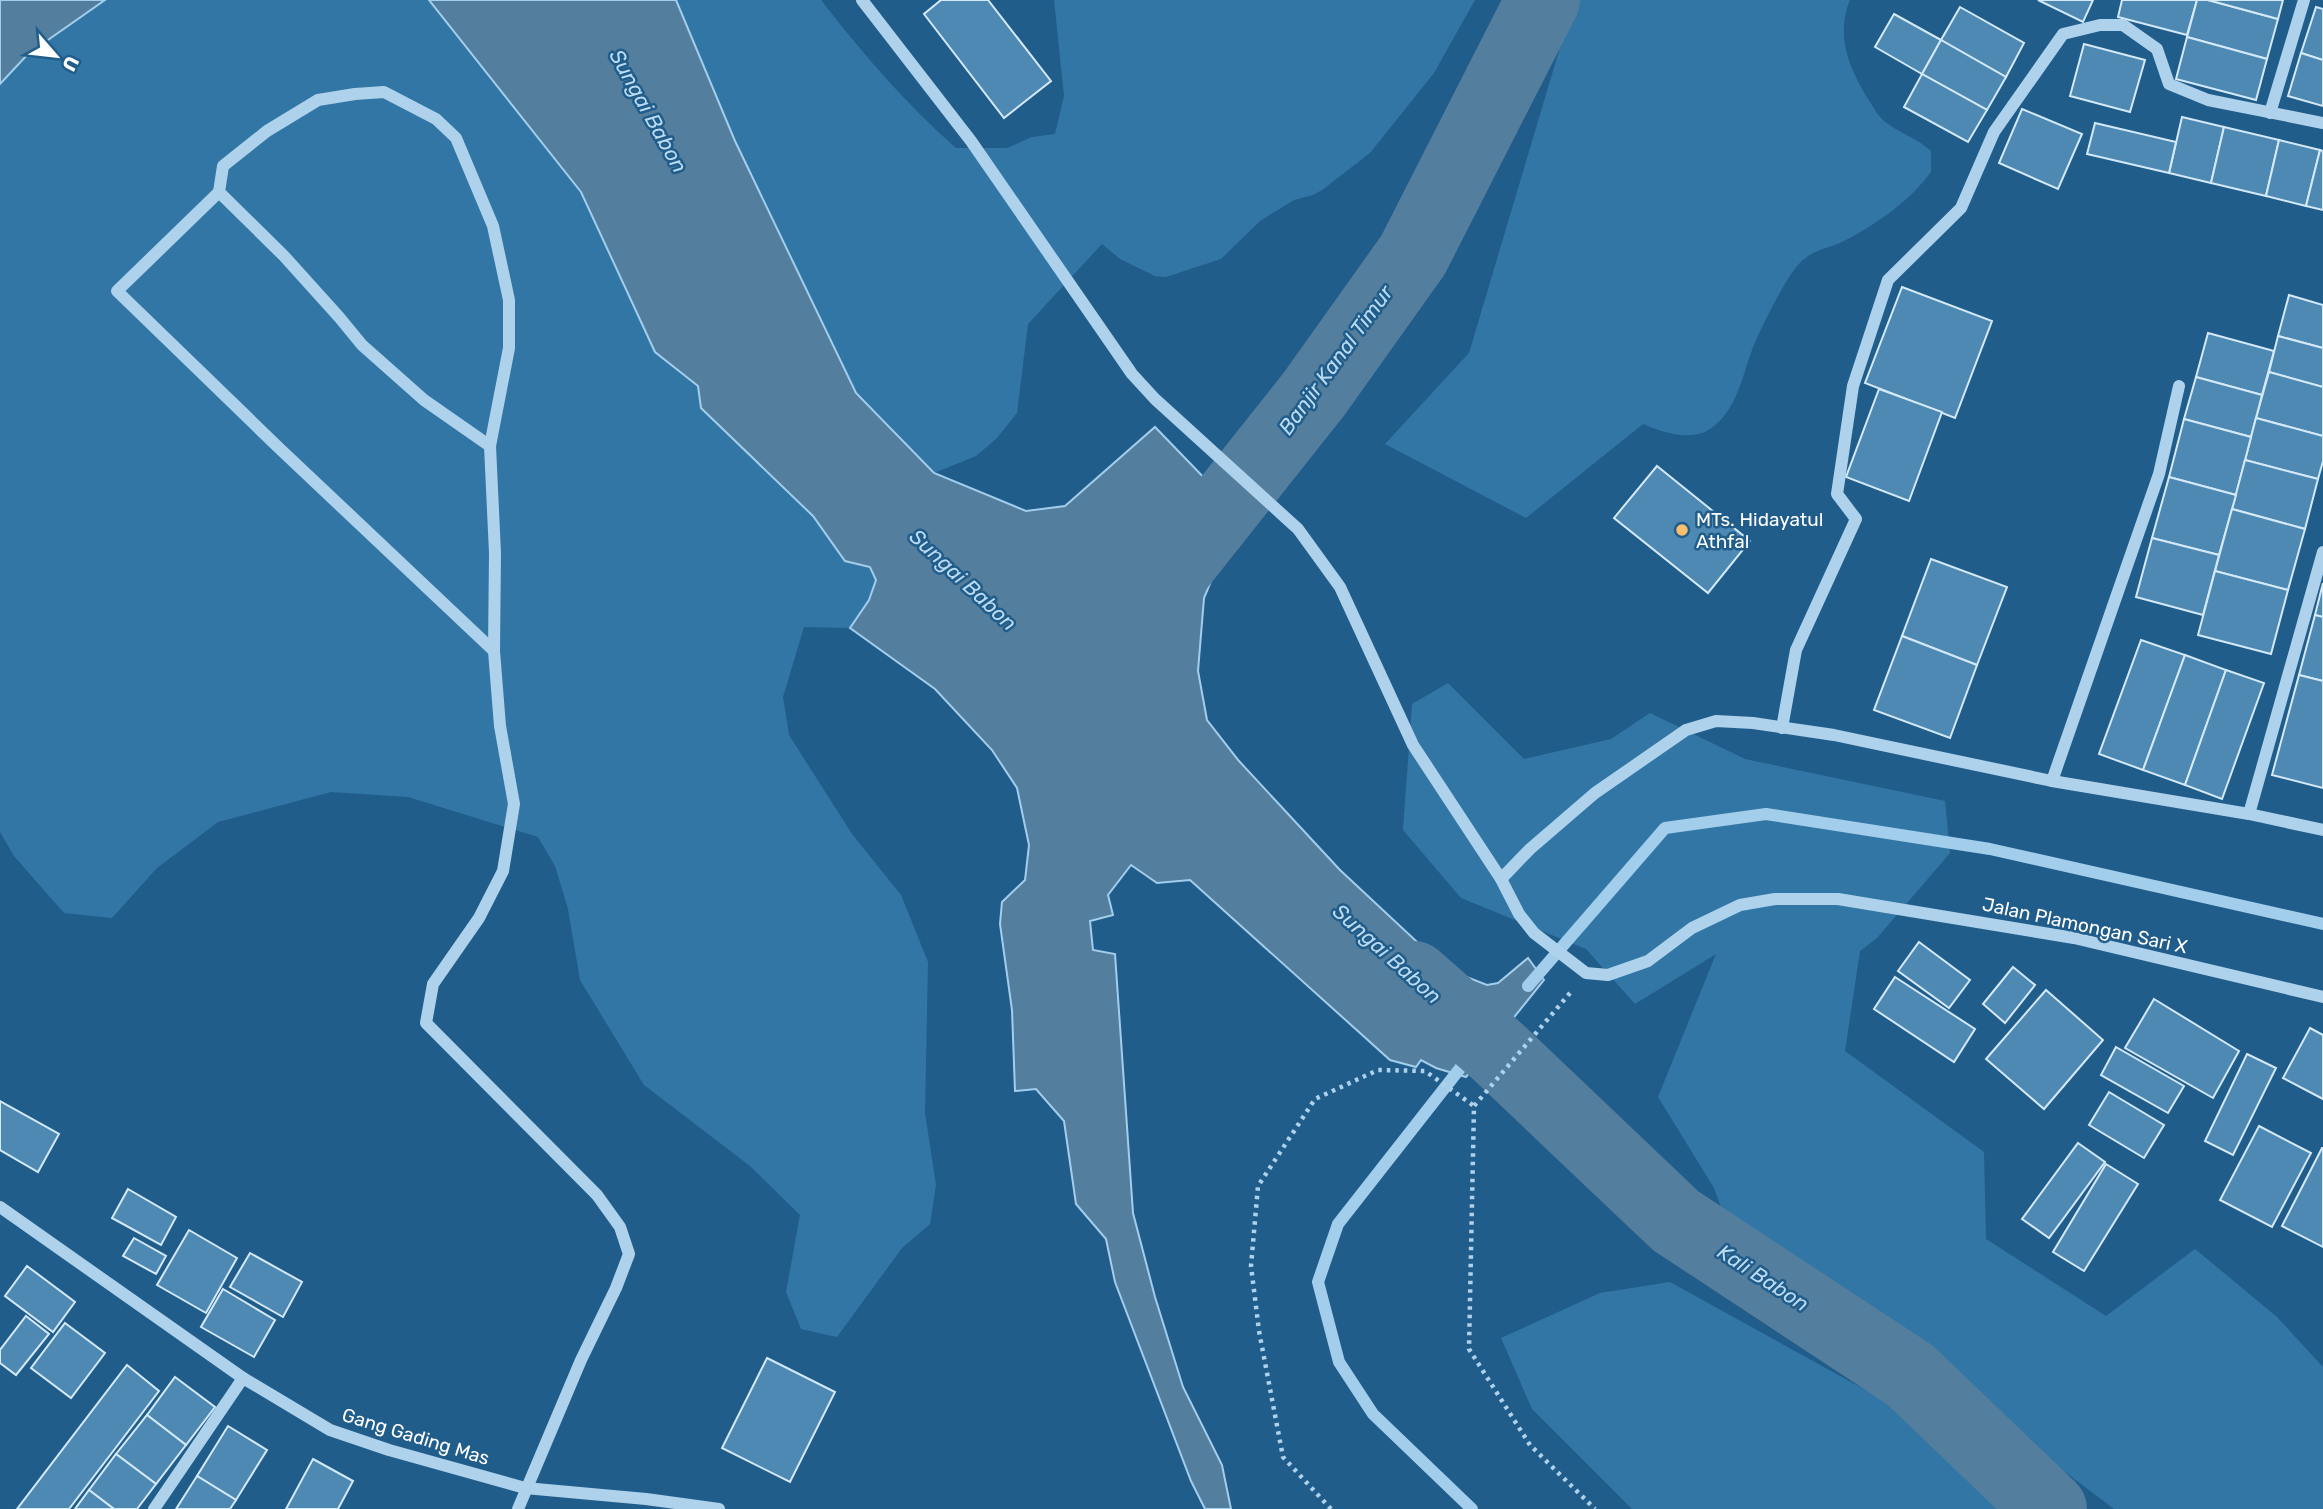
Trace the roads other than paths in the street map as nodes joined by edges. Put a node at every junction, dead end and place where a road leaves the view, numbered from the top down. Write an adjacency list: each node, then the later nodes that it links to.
1 (862, 0): 14 (street, Jalan Plamongan Sari X)
2 (2304, 0): 3 (street)
3 (2270, 113): 4 (street); 10 (street)
4 (2323, 123)
5 (219, 192): 7 (street); 7 (street); 9 (street)
6 (2179, 386): 11 (street)
7 (490, 446): 9 (street)
8 (2323, 552): 12 (street)
9 (494, 651): 18 (street)
10 (1782, 728): 11 (street); 14 (street)
11 (2052, 781): 12 (street)
12 (2249, 814): 13 (street)
13 (2323, 830)
14 (1501, 879): 15 (street, Jalan Plamongan Sari X)
15 (2323, 997)
16 (0, 1208): 17 (street, Gang Gading Mas)
17 (243, 1378): 18 (street, Gang Gading Mas); 19 (street)
18 (525, 1488): 20 (street); 21 (street, Gang Gading Mas)
19 (154, 1509)
20 (518, 1509)
21 (719, 1509)

